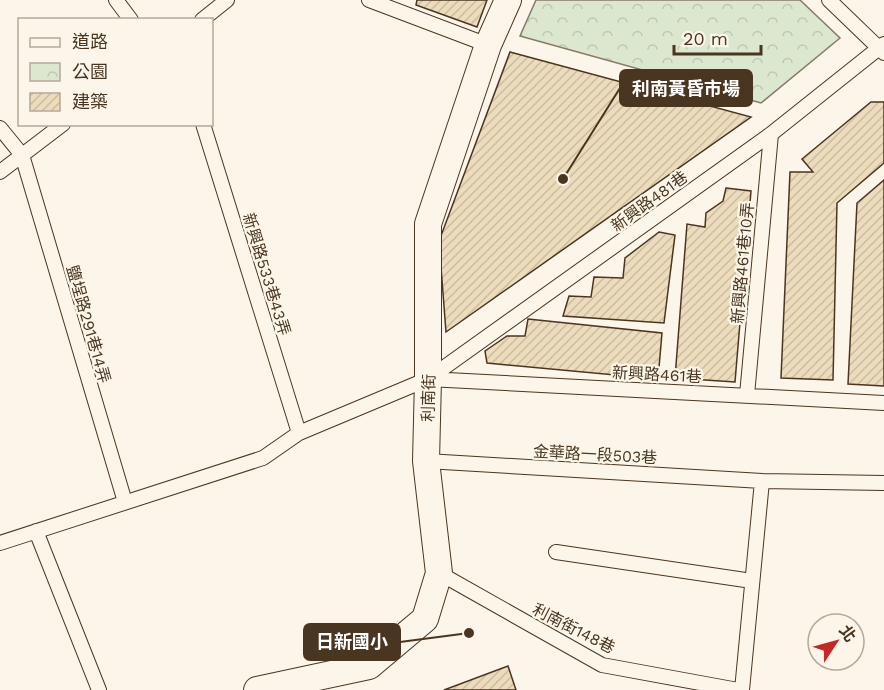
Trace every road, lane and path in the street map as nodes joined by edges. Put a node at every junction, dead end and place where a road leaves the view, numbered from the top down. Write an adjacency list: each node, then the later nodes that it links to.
1 (116, 0): 6 (lane)
2 (227, 0): 7 (lane)
3 (369, 0): 8 (lane)
4 (508, 0): 8 (street, 利南街)
5 (830, 0): 9 (lane)
6 (130, 18)
7 (204, 18)
8 (488, 45): 16 (street, 利南街)
9 (883, 48): 13 (lane, 新興路481巷)
10 (60, 126): 14 (lane)
11 (204, 126): 19 (lane, 新興路533巷43弄)
12 (0, 128): 14 (lane)
13 (771, 135): 16 (lane, 新興路481巷); 17 (lane, 新興路461巷10弄)
14 (22, 155): 15 (lane); 23 (lane, 鹽埕路291巷14弄)
15 (0, 172)
16 (428, 379): 17 (lane, 新興路461巷); 19 (lane); 20 (street, 利南街)
17 (747, 395): 18 (lane, 新興路461巷)
18 (884, 403)
19 (298, 433): 23 (lane)
20 (426, 461): 21 (lane, 金華路一段503巷); 27 (street, 利南街)
21 (762, 481): 22 (lane, 金華路一段503巷); 28 (lane)
22 (884, 483)
23 (125, 502): 24 (lane)
24 (36, 531): 25 (lane); 29 (lane)
25 (0, 543)
26 (556, 552): 28 (lane)
27 (439, 573): 30 (street, 利南街); 31 (lane, 利南街148巷)
28 (752, 581): 31 (lane)
29 (99, 690)
30 (257, 690)
31 (740, 690)

